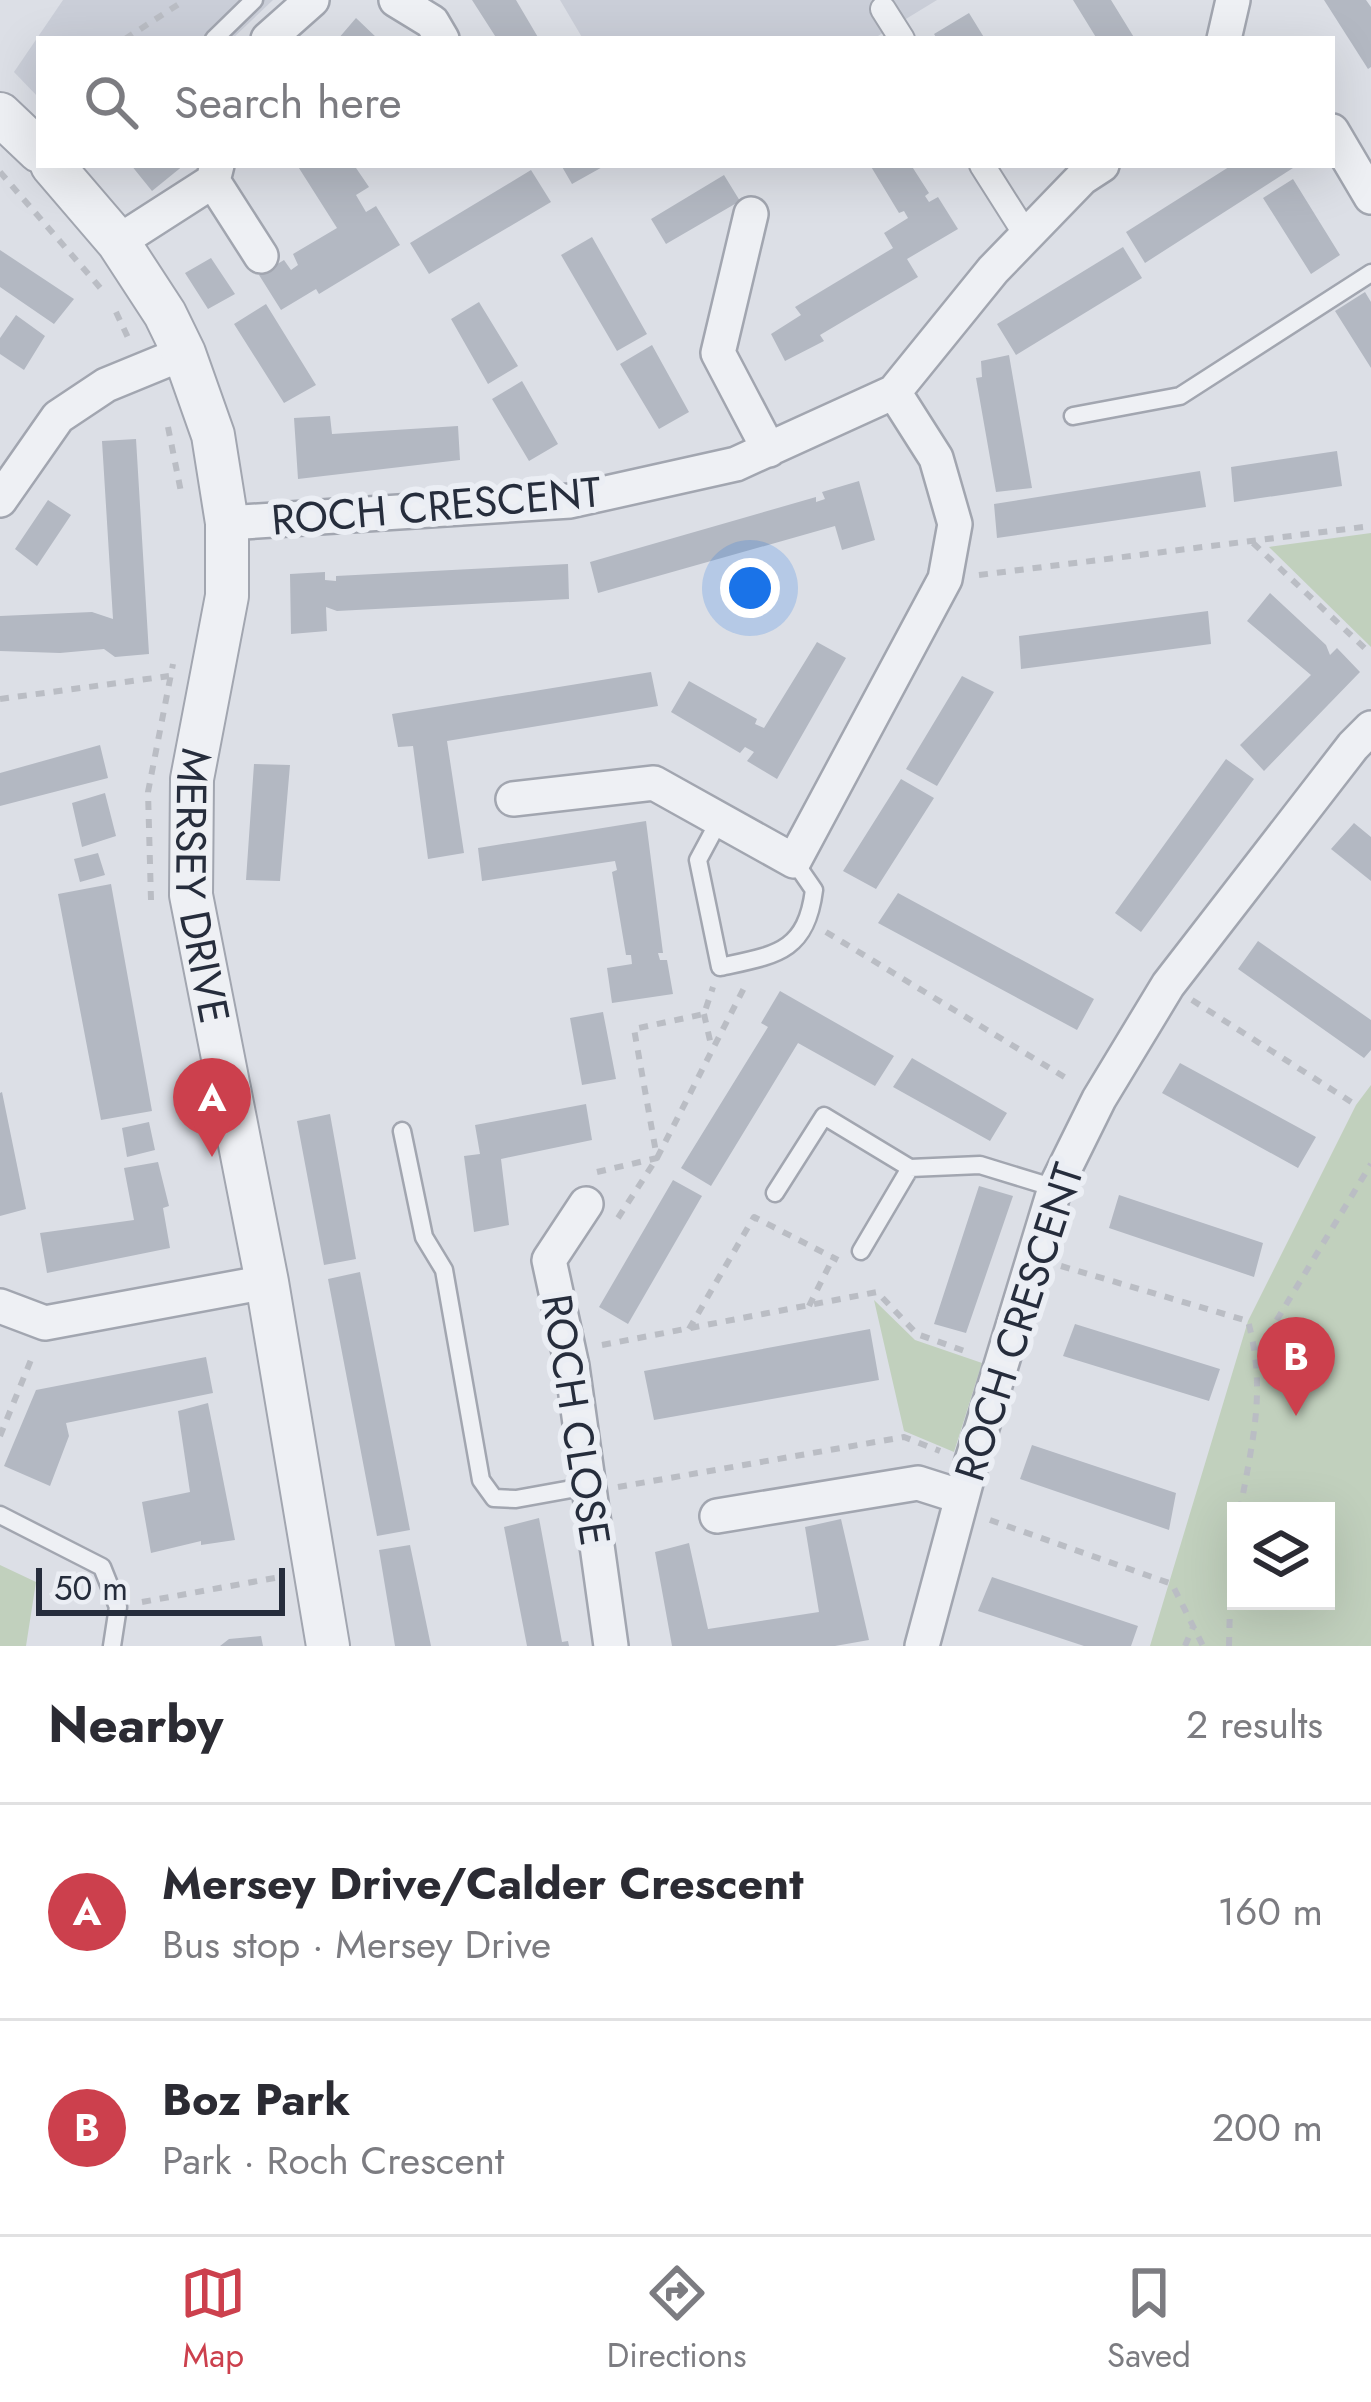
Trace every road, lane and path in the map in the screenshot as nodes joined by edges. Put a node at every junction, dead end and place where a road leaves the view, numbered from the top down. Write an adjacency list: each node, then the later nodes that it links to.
1 (185, 0): 7 (path)
2 (254, 0): 8 (lane)
3 (313, 0): 9 (street)
4 (396, 0): 10 (street)
5 (1233, 0): 12 (street)
6 (883, 8): 11 (street)
7 (130, 36)
8 (217, 36)
9 (271, 36)
10 (440, 36)
11 (900, 36)
12 (1225, 36)
13 (0, 113): 15 (street)
14 (1335, 136): 20 (street)
15 (36, 149)
16 (55, 168): 23 (street, MERSEY DRIVE)
17 (984, 168): 22 (street)
18 (1097, 168): 22 (street, ROCH CRESCENT)
19 (215, 173): 23 (street); 24 (street)
20 (1371, 197)
21 (751, 214): 29 (street)
22 (1027, 236): 27 (street, ROCH CRESCENT)
23 (118, 242): 26 (street, MERSEY DRIVE)
24 (261, 256)
25 (1371, 273): 28 (lane)
26 (184, 353): 30 (street); 31 (street, MERSEY DRIVE)
27 (894, 392): 29 (street, ROCH CRESCENT); 34 (street)
28 (1073, 416)
29 (769, 450): 31 (street, ROCH CRESCENT)
30 (0, 500)
31 (227, 523): 36 (street, MERSEY DRIVE)
32 (1371, 526): 33 (path)
33 (1253, 543): 34 (path); 35 (path)
34 (945, 579): 41 (street)
35 (1371, 654)
36 (212, 670): 37 (path); 62 (street, MERSEY DRIVE)
37 (0, 699)
38 (1371, 728): 45 (street, ROCH CRESCENT)
39 (513, 799): 40 (street)
40 (720, 819): 41 (street); 44 (lane)
41 (794, 861): 42 (lane)
42 (810, 923): 43 (lane); 48 (path)
43 (751, 960): 44 (lane); 47 (path)
44 (720, 967): 46 (path)
45 (1168, 985): 48 (street, ROCH CRESCENT); 49 (path)
46 (704, 1014): 47 (path); 51 (path)
47 (711, 1048): 51 (path)
48 (1099, 1099): 54 (street, ROCH CRESCENT)
49 (1356, 1105)
50 (402, 1131): 72 (lane)
51 (657, 1158): 56 (path); 57 (path)
52 (1371, 1164): 68 (path)
53 (910, 1168): 54 (lane); 55 (lane); 58 (lane)
54 (1054, 1188): 60 (street, ROCH CRESCENT)
55 (775, 1193)
56 (586, 1204): 67 (street, ROCH CLOSE)
57 (611, 1229)
58 (861, 1251): 59 (path)
59 (831, 1257): 61 (path); 64 (path); 66 (path)
60 (1034, 1258): 68 (path); 69 (street, ROCH CRESCENT)
61 (847, 1265)
62 (267, 1282): 65 (street); 82 (street, MERSEY DRIVE)
63 (0, 1306): 65 (street)
64 (809, 1306): 66 (path); 69 (path)
65 (45, 1323): 70 (path)
66 (689, 1330): 67 (path)
67 (569, 1351): 72 (street, ROCH CLOSE)
68 (1257, 1354): 73 (path)
69 (1003, 1361): 71 (street, ROCH CRESCENT)
70 (0, 1436)
71 (971, 1464): 72 (path); 74 (street, ROCH CRESCENT)
72 (589, 1489): 83 (street, ROCH CLOSE)
73 (1242, 1502)
74 (960, 1503): 76 (street); 80 (path); 84 (street, ROCH CRESCENT)
75 (0, 1515): 78 (lane)
76 (718, 1516)
77 (280, 1577): 78 (path)
78 (118, 1607): 81 (lane)
79 (1231, 1610): 87 (path)
80 (1193, 1627): 85 (path); 86 (path)
81 (112, 1646)
82 (328, 1646)
83 (610, 1646)
84 (922, 1646)
85 (1185, 1646)
86 (1204, 1646)
87 (1229, 1646)

